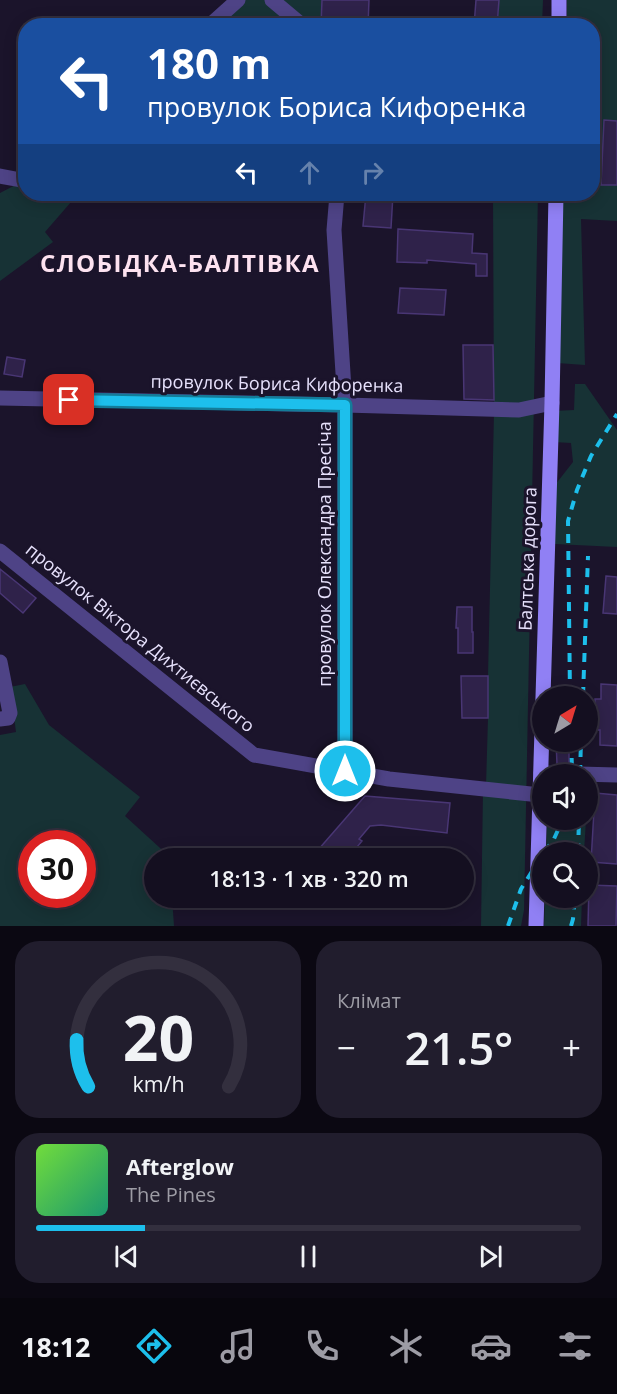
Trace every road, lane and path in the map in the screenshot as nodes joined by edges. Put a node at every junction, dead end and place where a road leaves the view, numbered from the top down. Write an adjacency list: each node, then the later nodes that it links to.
1 (238, 0): 4 (street)
2 (272, 0): 5 (street)
3 (559, 0): 6 (main road)
4 (218, 18)
5 (293, 18)
6 (559, 18)
7 (0, 176): 8 (street)
8 (18, 179)
9 (336, 201): 13 (street, провулок Олександра Пресіча)
10 (556, 201): 12 (main road, Балтська дорога)
11 (0, 398): 13 (street, провулок Бориса Кифоренка)
12 (552, 403): 13 (street, провулок Бориса Кифоренка); 17 (main road, Балтська дорога)
13 (345, 405): 18 (street, провулок Олександра Пресіча)
14 (0, 551): 18 (street, провулок Віктора Дихтиєвського)
15 (0, 662): 16 (street)
16 (4, 719)
17 (541, 764)
18 (345, 771): 21 (street, провулок Віктора Дихтиєвського)
19 (598, 774): 20 (street)
20 (617, 775)
21 (532, 794)
22 (539, 830): 23 (main road, Балтська дорога)
23 (536, 926)

